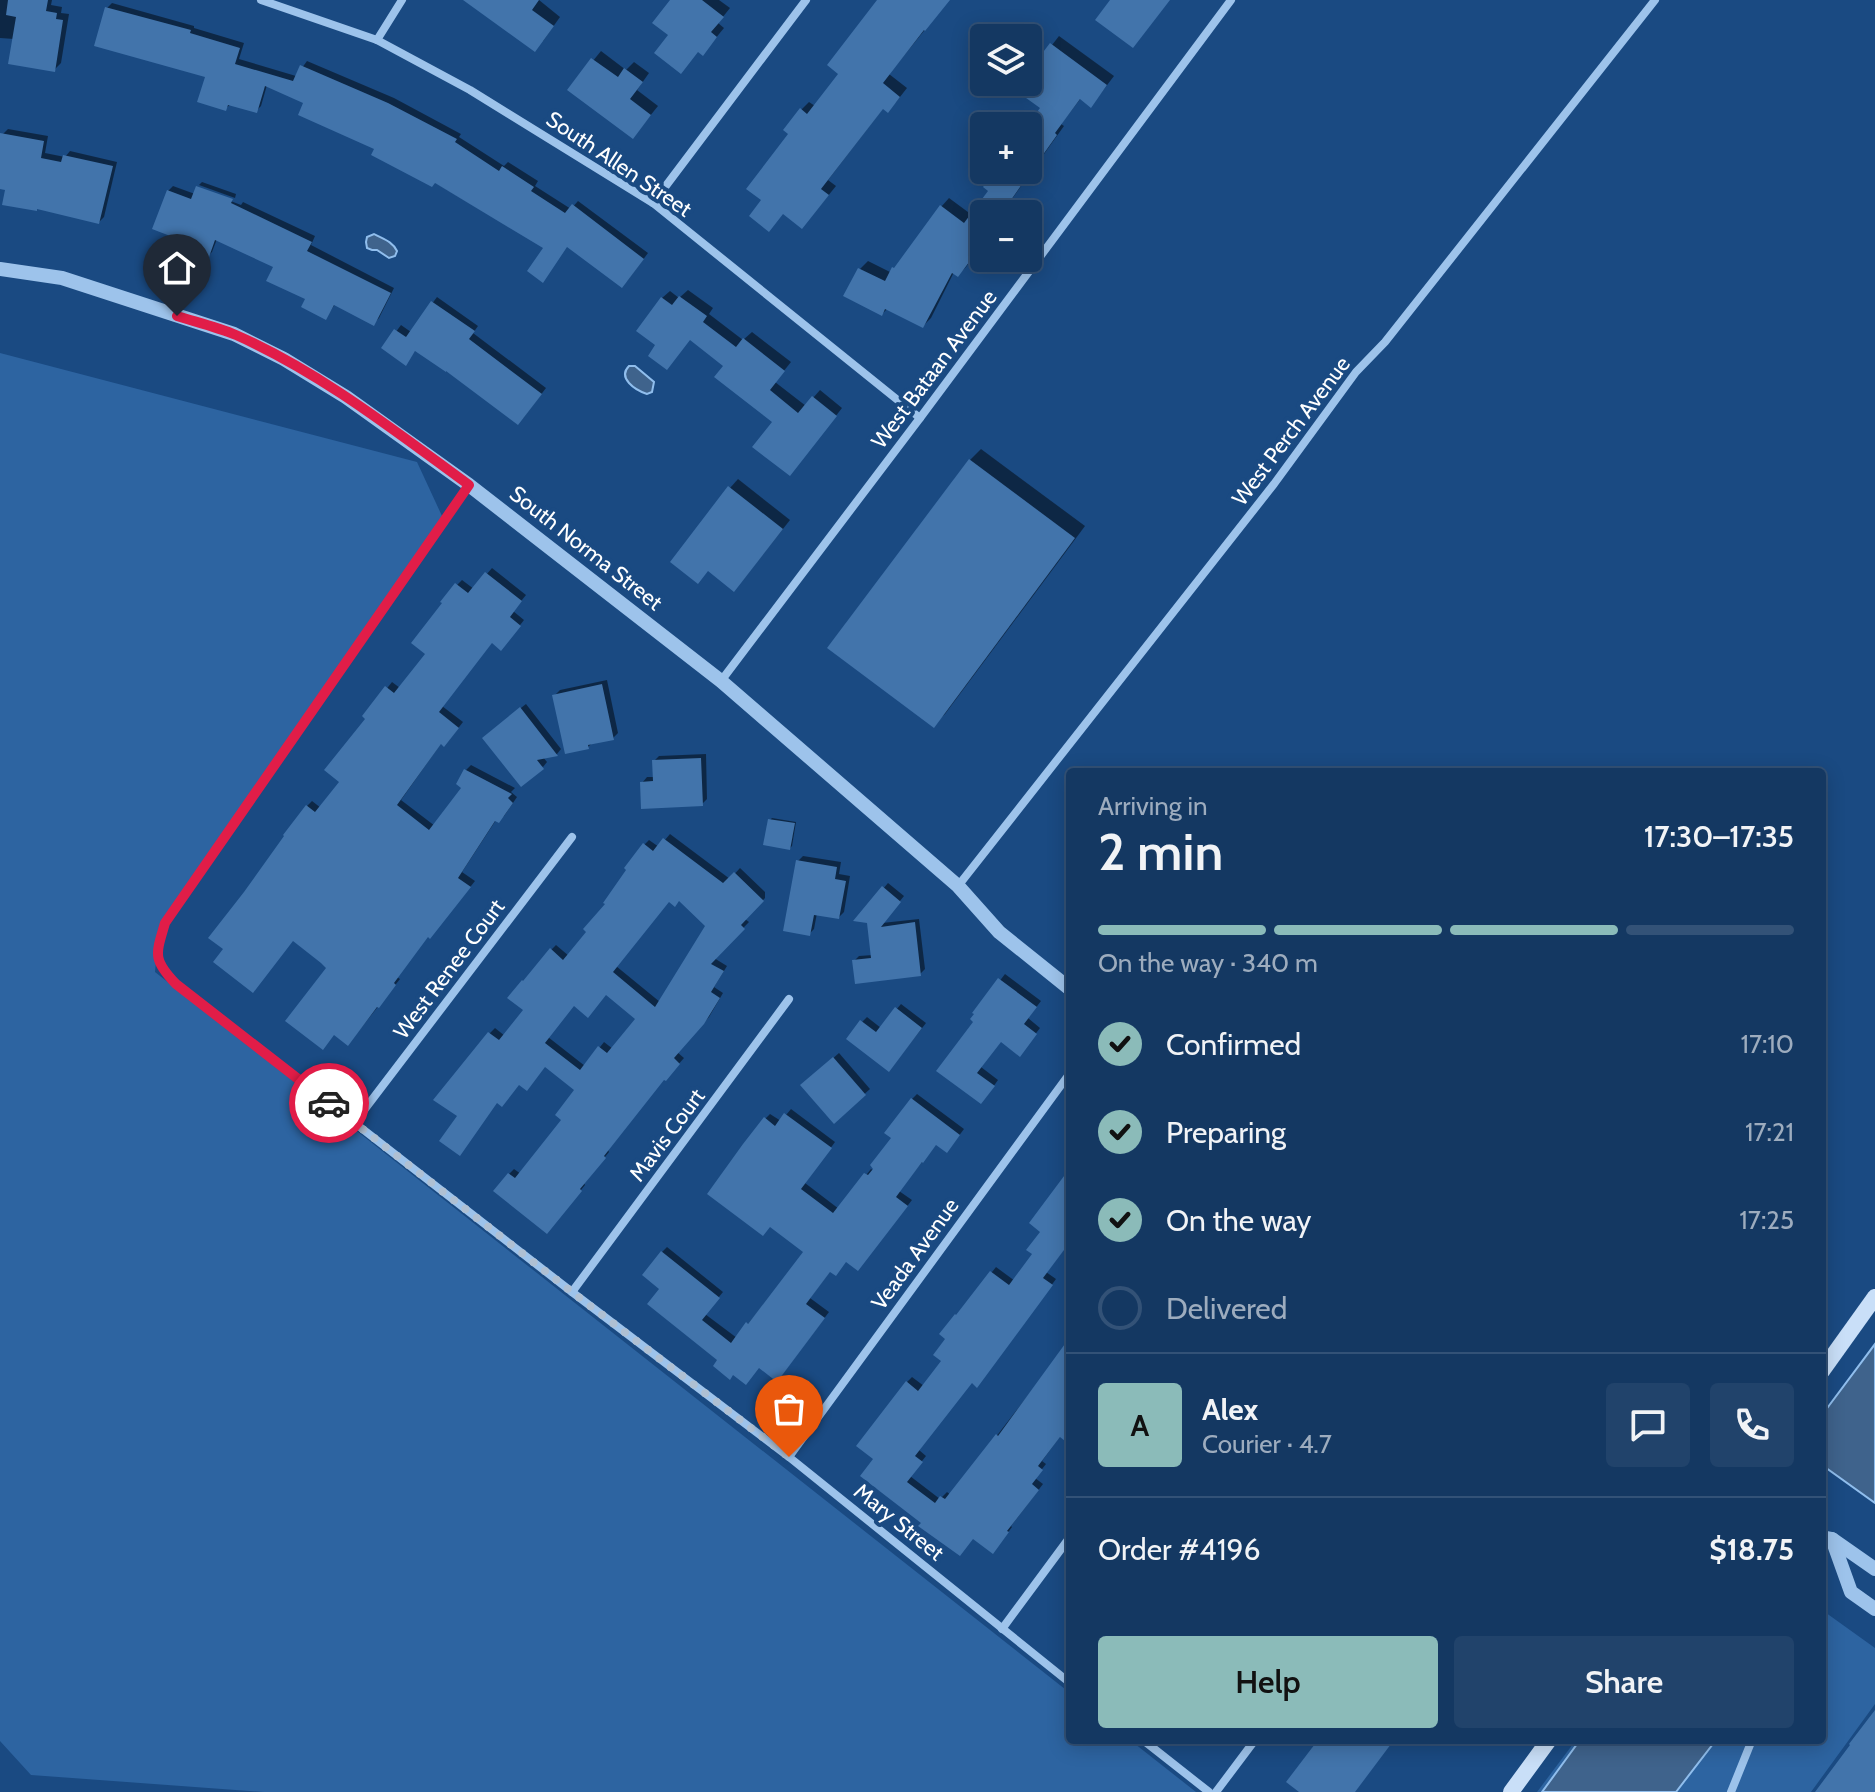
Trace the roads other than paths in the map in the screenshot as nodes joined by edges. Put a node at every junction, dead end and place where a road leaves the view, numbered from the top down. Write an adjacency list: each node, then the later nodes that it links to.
1 (261, 0): 6 (street, South Allen Street)
2 (402, 0): 6 (street)
3 (806, 0): 7 (street)
4 (1231, 0): 9 (street, West Bataan Avenue)
5 (1655, 0): 13 (street, West Perch Avenue)
6 (377, 40): 7 (street, South Allen Street)
7 (653, 203): 9 (street, South Allen Street)
8 (0, 269): 10 (street, South Norma Street)
9 (920, 418): 11 (street, West Bataan Avenue)
10 (469, 485): 11 (street, South Norma Street); 17 (street, Mary Street)
11 (721, 681): 13 (street, South Norma Street)
12 (572, 837): 17 (street, West Renee Court)
13 (958, 886): 14 (street, South Norma Street)
14 (1066, 986)
15 (789, 999): 18 (street, Mavis Court)
16 (1066, 1078): 21 (street, Veada Avenue)
17 (355, 1122): 18 (street, Mary Street)
18 (572, 1292): 21 (street, Mary Street)
19 (1875, 1297): 20 (main road)
20 (1826, 1365)
21 (789, 1457): 26 (street, Mary Street)
22 (1827, 1538): 24 (street); 25 (street)
23 (1066, 1542): 26 (street)
24 (1875, 1569)
25 (1875, 1609)
26 (1002, 1629): 27 (street, Mary Street)
27 (1066, 1680)
28 (1148, 1744): 32 (street)
29 (1252, 1744): 33 (street)
30 (1546, 1744): 34 (main road)
31 (1750, 1744): 35 (street)
32 (1209, 1792)
33 (1216, 1792)
34 (1511, 1792)
35 (1731, 1792)

